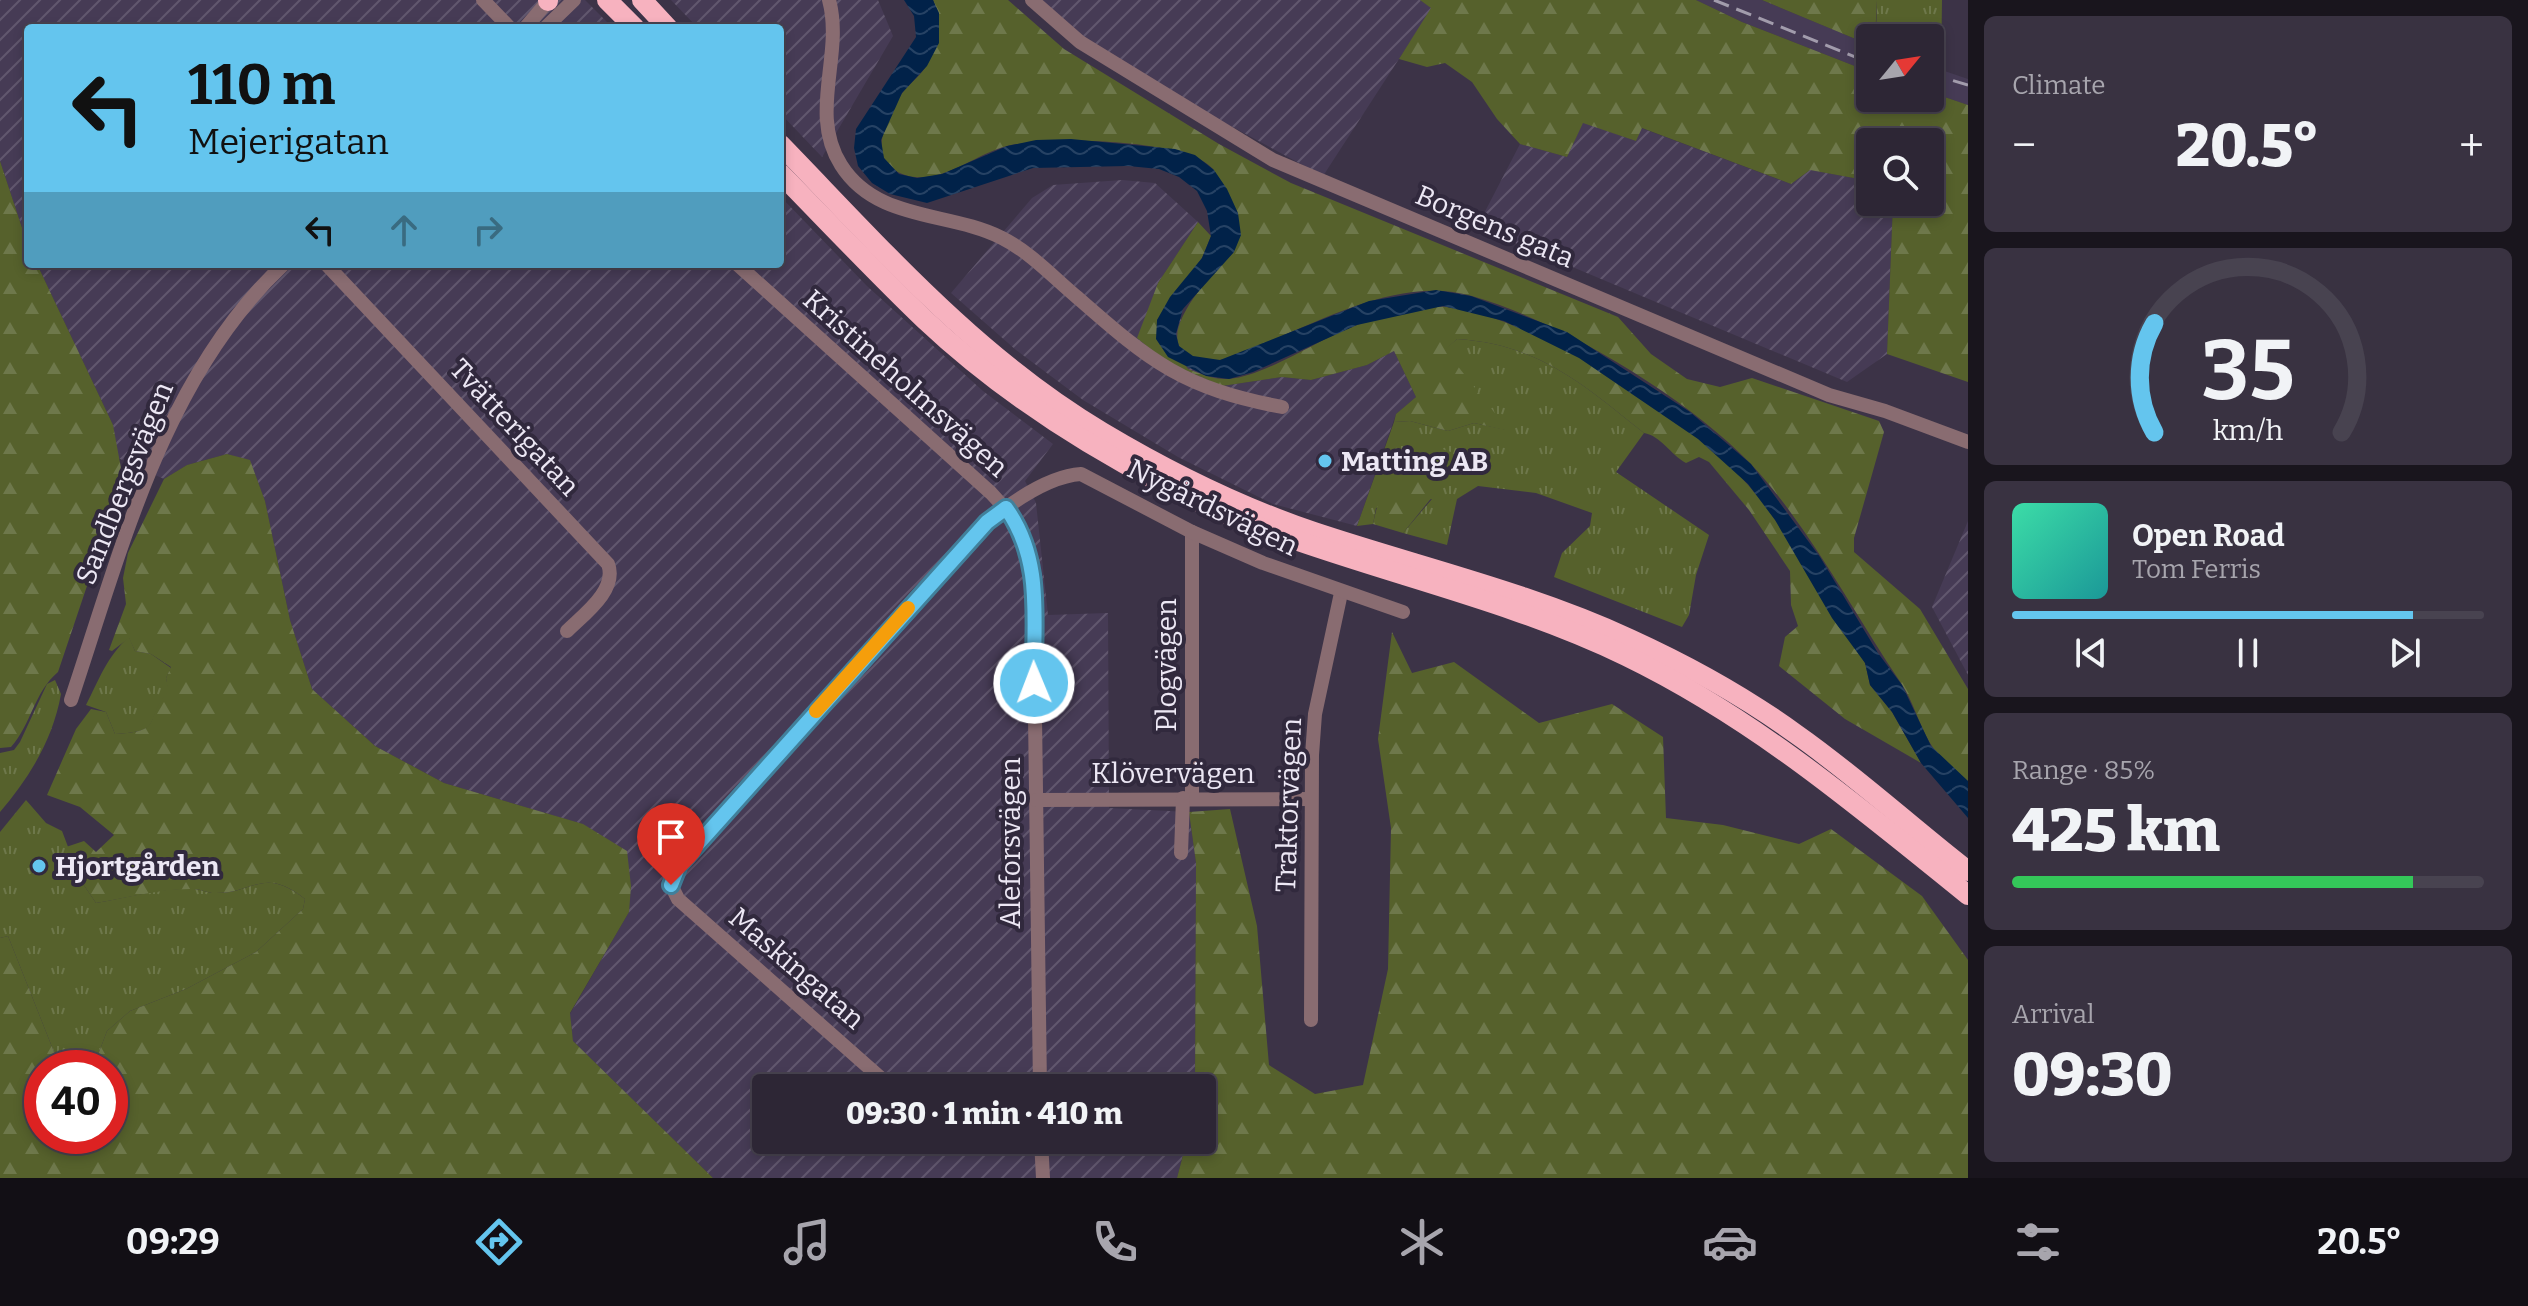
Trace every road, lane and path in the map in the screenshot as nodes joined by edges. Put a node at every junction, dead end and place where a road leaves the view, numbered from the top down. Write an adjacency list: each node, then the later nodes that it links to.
1 (483, 0): 8 (street)
2 (548, 0): 9 (street)
3 (574, 0): 10 (street)
4 (607, 0): 11 (highway)
5 (642, 0): 12 (highway)
6 (829, 0): 19 (street)
7 (1032, 0): 20 (street, Borgens gata)
8 (506, 24)
9 (528, 24)
10 (549, 24)
11 (631, 24)
12 (664, 24)
13 (784, 150): 15 (highway)
14 (784, 175): 15 (highway)
15 (815, 194): 31 (highway); 32 (highway)
16 (280, 268): 26 (street, Sandbergsvägen)
17 (330, 268): 25 (street, Tvätterigatan)
18 (741, 268): 21 (street, Kristineholmsvägen)
19 (1282, 407)
20 (1967, 438)
21 (1006, 508): 22 (street, Nygårdsvägen); 29 (street, Aleforsvägen); 34 (street, Maskingatan)
22 (1192, 532): 23 (street, Nygårdsvägen); 27 (street, Plogvägen)
23 (1341, 593): 24 (street, Nygårdsvägen); 28 (street, Traktorvägen)
24 (1403, 612)
25 (567, 631)
26 (71, 700)
27 (1188, 798): 28 (street, Klövervägen); 29 (street, Klövervägen); 30 (street, Plogvägen)
28 (1311, 799): 33 (street, Traktorvägen)
29 (1036, 800): 35 (street, Aleforsvägen)
30 (1181, 853)
31 (1968, 871)
32 (1968, 895)
33 (1311, 1020)
34 (876, 1074)
35 (1040, 1074)
36 (1042, 1154): 37 (street)
37 (1043, 1178)

